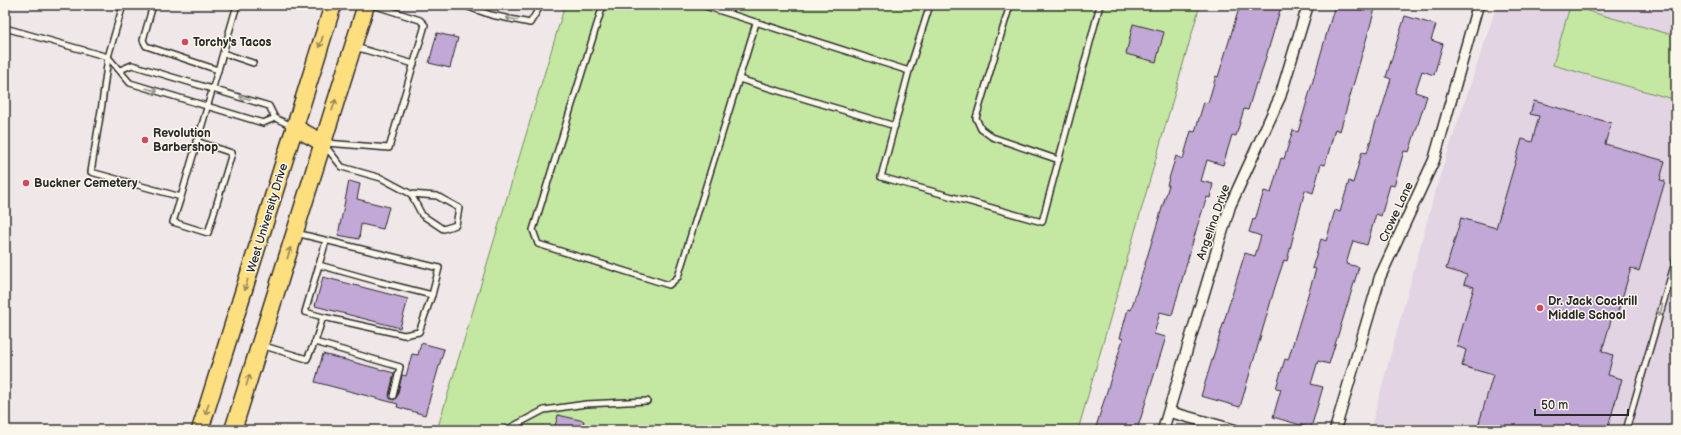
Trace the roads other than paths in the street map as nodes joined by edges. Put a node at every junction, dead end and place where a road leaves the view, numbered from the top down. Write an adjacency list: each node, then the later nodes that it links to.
1 (123, 5): 20 (lane)
2 (153, 5): 24 (lane)
3 (237, 5): 19 (lane)
4 (333, 5): 31 (highway, West University Drive, one-way to 31)
5 (366, 5): 18 (highway)
6 (373, 5): 22 (lane)
7 (463, 5): 8 (lane, one-way to 7)
8 (541, 5)
9 (603, 5): 26 (lane)
10 (702, 5): 16 (lane)
11 (930, 5): 25 (lane)
12 (1010, 5): 34 (lane)
13 (1100, 5): 34 (lane)
14 (1308, 5): 47 (street, Angelina Drive)
15 (1478, 5): 53 (street, Crowe Lane)
16 (756, 23): 25 (lane); 26 (lane)
17 (5, 28): 20 (lane)
18 (353, 46): 22 (lane); 33 (highway, one-way to 18)
19 (222, 53): 21 (lane); 24 (lane)
20 (108, 57): 23 (lane); 36 (lane)
21 (253, 63)
22 (414, 64): 33 (lane)
23 (120, 70): 27 (lane); 28 (lane, one-way to 28)
24 (218, 70): 27 (lane)
25 (909, 71): 30 (lane)
26 (739, 79): 30 (lane)
27 (212, 89): 28 (lane); 29 (lane, one-way to 27)
28 (207, 106): 29 (lane); 32 (lane)
29 (274, 118): 31 (lane)
30 (894, 126): 34 (lane)
31 (294, 127): 33 (highway); 48 (highway, West University Drive, one-way to 48)
32 (196, 141): 36 (lane); 36 (lane)
33 (323, 142): 35 (lane); 37 (highway)
34 (1059, 160)
35 (410, 194): 35 (lane)
36 (181, 198)
37 (295, 233): 38 (lane); 44 (highway, one-way to 37)
38 (326, 241): 40 (lane); 41 (lane)
39 (1676, 259): 54 (lane, one-way to 54)
40 (319, 265): 41 (lane); 42 (lane)
41 (432, 295): 42 (lane)
42 (323, 317): 43 (lane)
43 (315, 342): 44 (lane); 45 (lane)
44 (260, 345): 49 (highway, one-way to 44)
45 (393, 396)
46 (647, 401): 50 (lane)
47 (1170, 412): 51 (street, Angelina Drive); 52 (street)
48 (200, 430)
49 (233, 430)
50 (506, 430)
51 (1164, 430)
52 (1235, 430)
53 (1336, 430)
54 (1626, 430)

